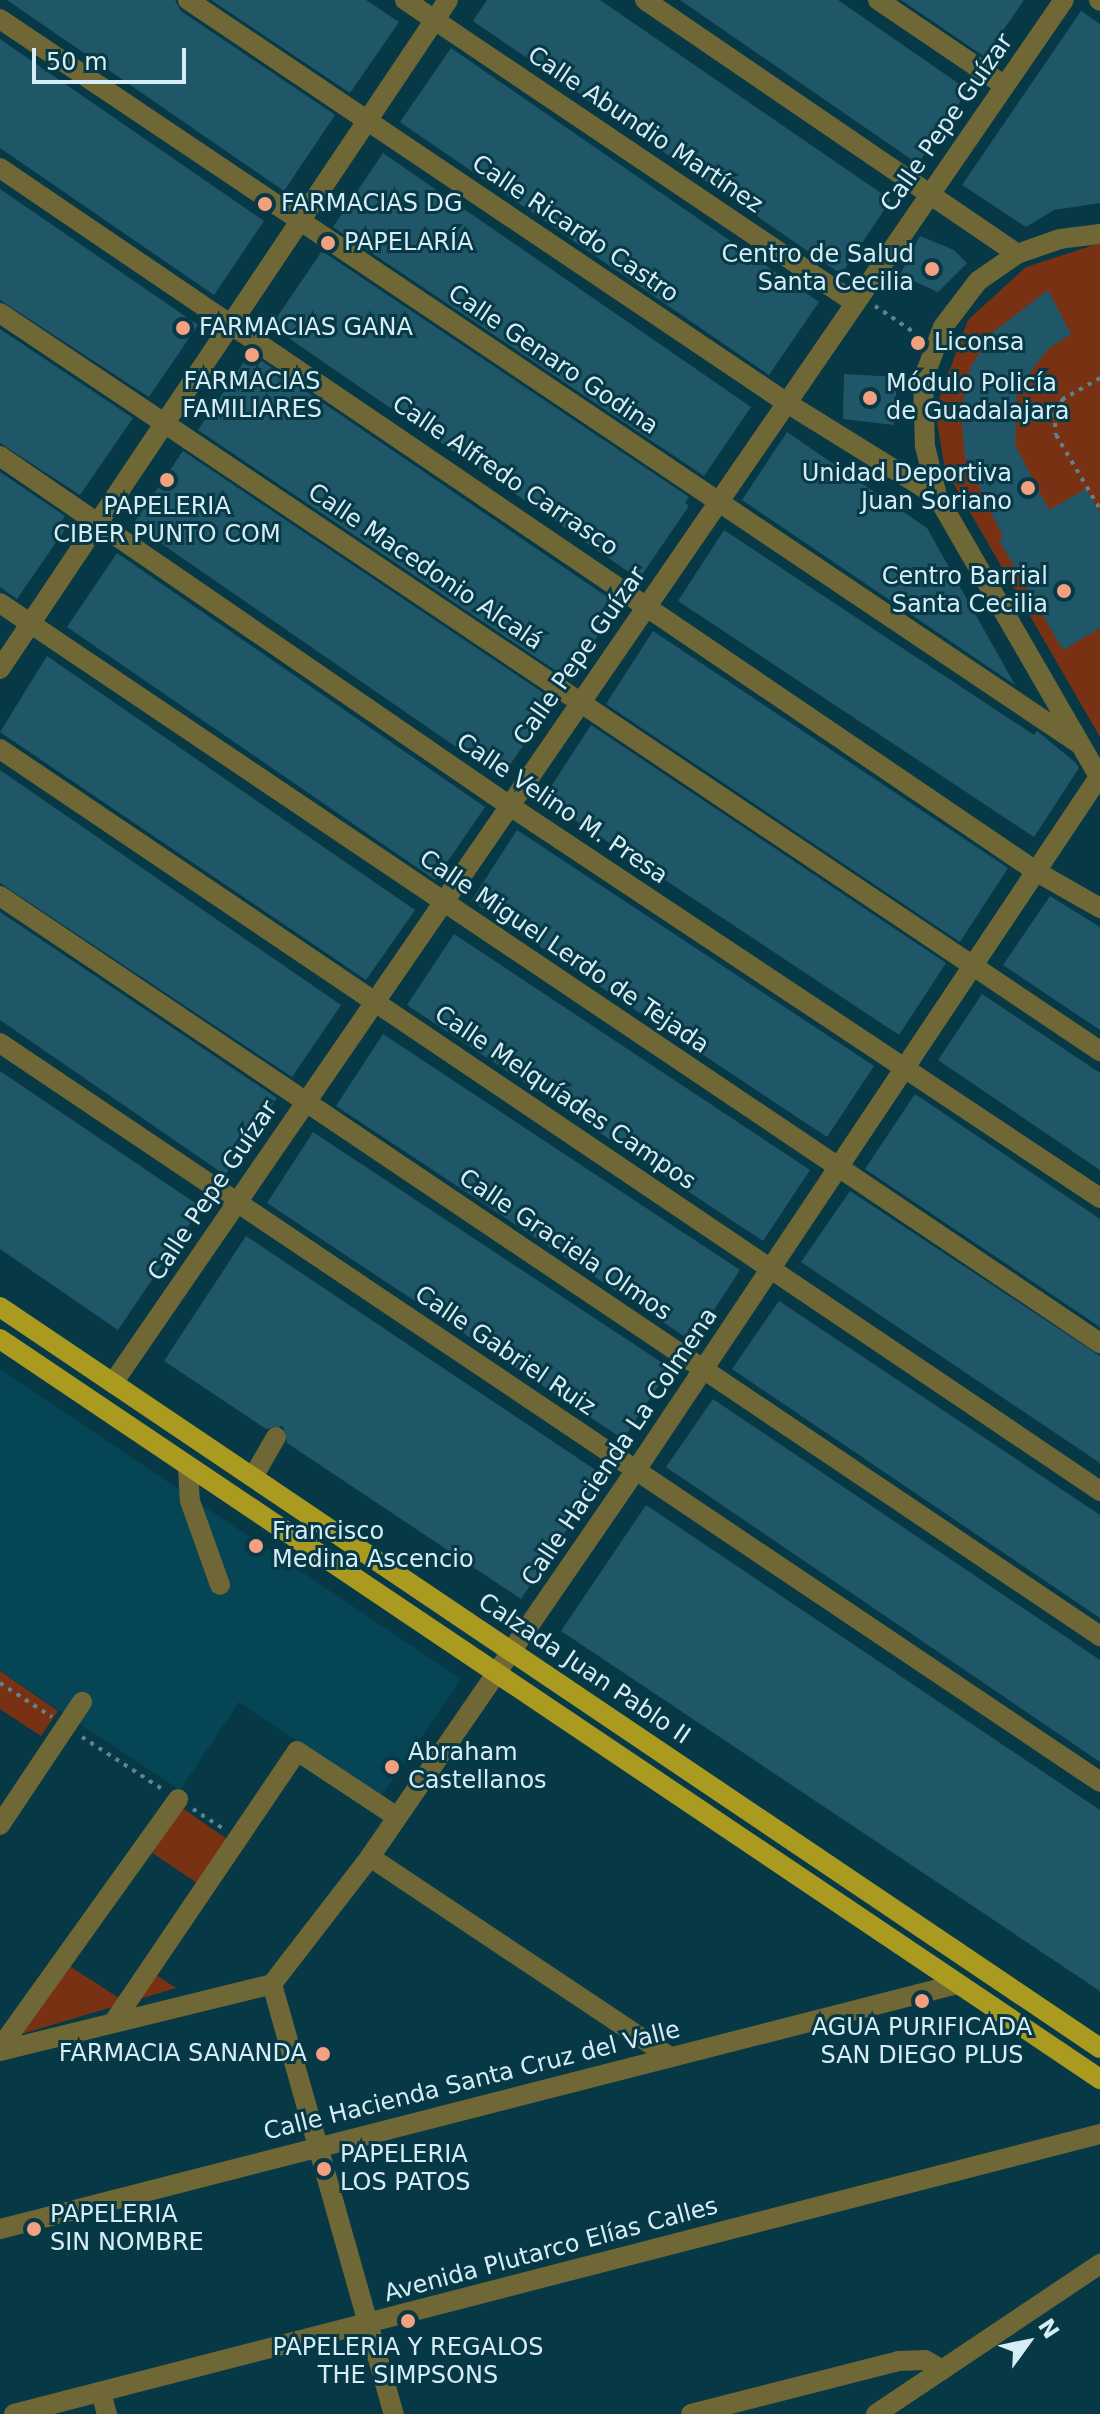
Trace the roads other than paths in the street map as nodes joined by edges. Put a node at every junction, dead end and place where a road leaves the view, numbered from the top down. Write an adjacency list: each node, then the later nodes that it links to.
1 (188, 0): 10 (street, Calle Ricardo Castro)
2 (405, 0): 8 (street, Calle Abundio Martínez)
3 (448, 0): 8 (street)
4 (645, 0): 12 (street)
5 (878, 0): 9 (street)
6 (1064, 0): 9 (street, Calle Pepe Guízar)
7 (0, 19): 13 (street, Calle Genaro Godina)
8 (435, 20): 10 (street); 16 (street, Calle Abundio Martínez)
9 (1005, 86): 12 (street, Calle Pepe Guízar)
10 (367, 121): 13 (street); 19 (street, Calle Ricardo Castro)
11 (0, 168): 18 (street, Calle Alfredo Carrasco)
12 (931, 193): 15 (street); 16 (street, Calle Pepe Guízar)
13 (300, 221): 18 (street); 23 (street, Calle Genaro Godina)
14 (1100, 234): 15 (street)
15 (1017, 254): 22 (street)
16 (858, 300): 19 (street, Calle Pepe Guízar)
17 (0, 313): 20 (street, Calle Macedonio Alcalá)
18 (231, 323): 20 (street); 26 (street, Calle Alfredo Carrasco)
19 (787, 403): 22 (street, Calle Ricardo Castro); 23 (street, Calle Pepe Guízar)
20 (165, 423): 24 (street); 29 (street, Calle Macedonio Alcalá)
21 (0, 456): 24 (street, Calle Velino M. Presa)
22 (937, 496): 30 (street)
23 (718, 502): 26 (street, Calle Pepe Guízar); 30 (street, Calle Genaro Godina)
24 (98, 522): 27 (street); 33 (street, Calle Velino M. Presa)
25 (0, 603): 27 (street, Calle Miguel Lerdo de Tejada)
26 (649, 604): 29 (street, Calle Pepe Guízar); 34 (street, Calle Alfredo Carrasco)
27 (30, 624): 28 (street); 36 (street, Calle Miguel Lerdo de Tejada)
28 (0, 669)
29 (581, 703): 33 (street, Calle Pepe Guízar); 38 (street, Calle Macedonio Alcalá)
30 (1078, 743): 32 (street)
31 (0, 749): 39 (street, Calle Melquíades Campos)
32 (1100, 778): 34 (street, Calle Hacienda La Colmena)
33 (507, 804): 36 (street, Calle Pepe Guízar); 42 (street, Calle Velino M. Presa)
34 (1037, 872): 37 (street, Calle Alfredo Carrasco); 38 (street, Calle Hacienda La Colmena)
35 (0, 896): 43 (street, Calle Graciela Olmos)
36 (444, 902): 39 (street, Calle Pepe Guízar); 44 (street, Calle Miguel Lerdo de Tejada)
37 (1100, 908)
38 (974, 967): 41 (street, Calle Macedonio Alcalá); 42 (street, Calle Hacienda La Colmena)
39 (375, 1002): 43 (street, Calle Pepe Guízar); 47 (street, Calle Melquíades Campos)
40 (0, 1043): 46 (street, Calle Gabriel Ruiz)
41 (1100, 1051)
42 (902, 1070): 44 (street, Calle Hacienda La Colmena); 45 (street, Calle Velino M. Presa)
43 (306, 1102): 46 (street, Calle Pepe Guízar); 51 (street, Calle Graciela Olmos)
44 (840, 1168): 47 (street, Calle Hacienda La Colmena); 50 (street, Calle Miguel Lerdo de Tejada)
45 (1100, 1198)
46 (237, 1202): 52 (street, Calle Pepe Guízar); 55 (street, Calle Gabriel Ruiz)
47 (772, 1270): 51 (street, Calle Hacienda La Colmena); 57 (street, Calle Melquíades Campos)
48 (0, 1307): 52 (main road, Calzada Juan Pablo II)
49 (0, 1339): 54 (main road)
50 (1100, 1343)
51 (704, 1370): 55 (street, Calle Hacienda La Colmena); 59 (street, Calle Graciela Olmos)
52 (113, 1383): 56 (main road, Calzada Juan Pablo II)
53 (276, 1437): 56 (street)
54 (188, 1466): 58 (street); 61 (main road)
55 (636, 1470): 60 (street, Calle Hacienda La Colmena); 63 (street, Calle Gabriel Ruiz)
56 (253, 1477): 60 (main road, Calzada Juan Pablo II)
57 (1100, 1491)
58 (220, 1585)
59 (1100, 1636)
60 (511, 1651): 61 (street, Calle Hacienda La Colmena); 71 (main road, Calzada Juan Pablo II)
61 (496, 1673): 65 (street, Calle Hacienda La Colmena); 69 (main road)
62 (82, 1702): 66 (street)
63 (1100, 1782)
64 (178, 1799): 72 (street)
65 (397, 1817): 67 (street, Calle Hacienda La Colmena); 70 (street)
66 (0, 1825)
67 (370, 1857): 68 (street, Calle Hacienda La Colmena); 73 (street)
68 (272, 1984): 70 (street); 76 (street)
69 (958, 1984): 73 (street, Calle Hacienda Santa Cruz del Valle); 74 (main road)
70 (113, 2023): 72 (street)
71 (1100, 2048)
72 (0, 2049)
73 (670, 2057): 76 (street, Calle Hacienda Santa Cruz del Valle)
74 (1100, 2079)
75 (1100, 2134): 79 (street, Avenida Plutarco Elías Calles)
76 (322, 2146): 77 (street, Calle Hacienda Santa Cruz del Valle); 79 (street)
77 (0, 2229)
78 (1100, 2264): 80 (street)
79 (369, 2324): 81 (street, Avenida Plutarco Elías Calles); 84 (street)
80 (942, 2370): 85 (street); 86 (street)
81 (101, 2392): 82 (street, Avenida Plutarco Elías Calles); 83 (street)
82 (14, 2414)
83 (107, 2414)
84 (394, 2414)
85 (691, 2414)
86 (876, 2414)

